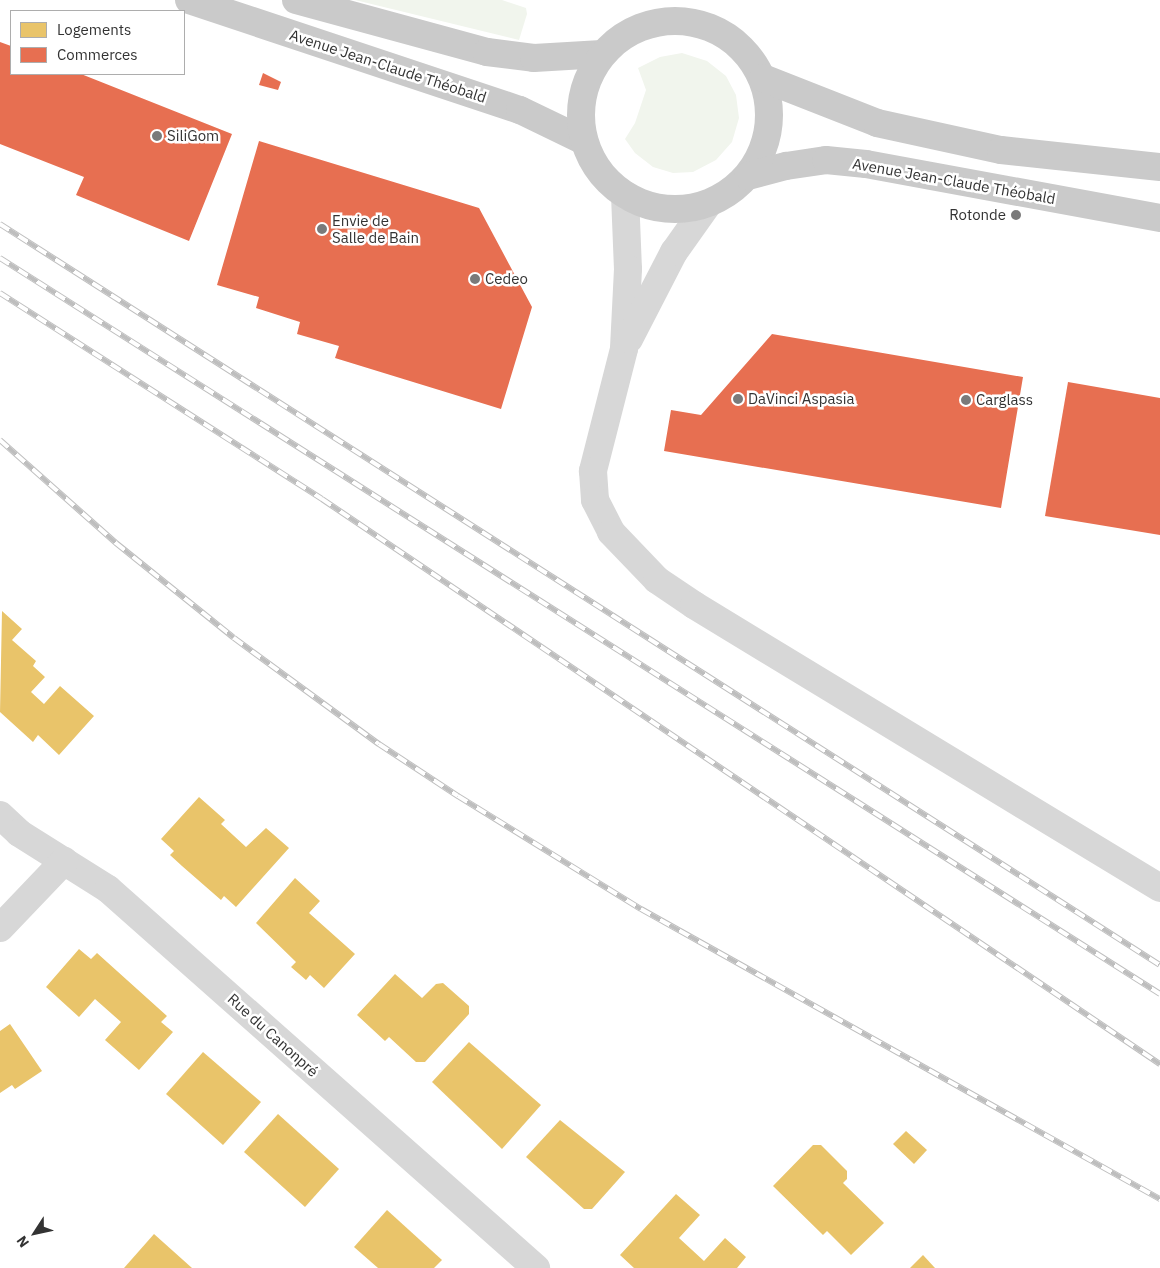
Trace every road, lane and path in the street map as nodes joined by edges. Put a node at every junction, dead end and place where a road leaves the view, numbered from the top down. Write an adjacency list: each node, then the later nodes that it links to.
1 (189, 0): 5 (main road, Avenue Jean-Claude Théobald)
2 (296, 0): 3 (main road)
3 (602, 54): 4 (main road); 5 (main road)
4 (763, 78): 6 (main road); 7 (main road)
5 (584, 141): 8 (main road)
6 (1160, 167)
7 (748, 176): 9 (main road); 10 (main road, Avenue Jean-Claude Théobald)
8 (624, 195): 9 (main road); 11 (street)
9 (708, 204): 11 (street)
10 (1160, 218)
11 (624, 349): 14 (street)
12 (0, 815): 13 (street, Rue du Canonpré)
13 (64, 861): 15 (street); 16 (street, Rue du Canonpré)
14 (1160, 888)
15 (0, 928)
16 (536, 1268)

